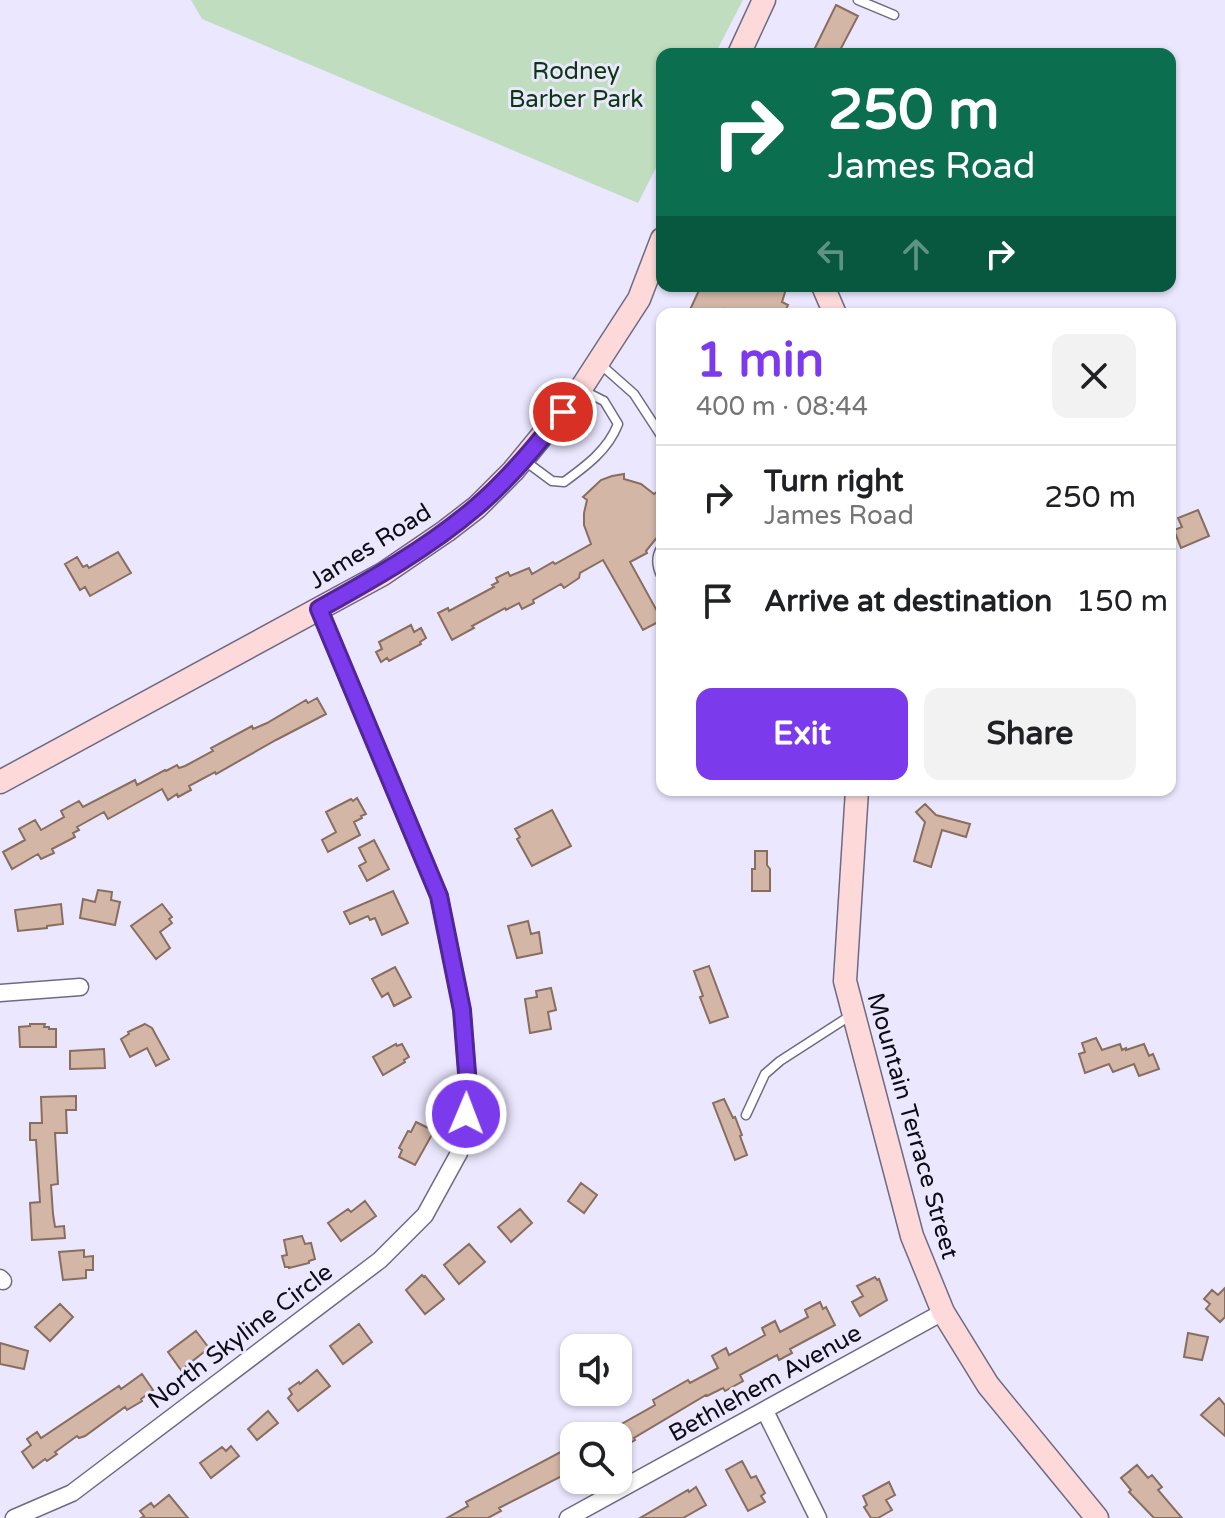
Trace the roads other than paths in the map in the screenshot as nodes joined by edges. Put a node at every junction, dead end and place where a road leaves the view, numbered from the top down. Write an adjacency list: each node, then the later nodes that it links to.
1 (764, 0): 4 (main road)
2 (858, 0): 3 (lane)
3 (894, 15)
4 (742, 48)
5 (656, 255): 6 (main road, James Road)
6 (598, 363): 7 (main road, James Road); 8 (lane)
7 (581, 389): 9 (main road, James Road); 9 (lane)
8 (656, 428)
9 (523, 459): 10 (main road, James Road)
10 (319, 609): 11 (main road, James Road); 19 (street, North Skyline Circle)
11 (0, 782)
12 (857, 796): 15 (main road, Mountain Terrace Street)
13 (80, 987): 14 (street)
14 (0, 993)
15 (854, 1013): 16 (lane); 17 (main road, Mountain Terrace Street)
16 (746, 1115)
17 (943, 1312): 18 (street, Bethlehem Avenue); 22 (main road, Mountain Terrace Street)
18 (765, 1411): 20 (street, Bethlehem Avenue); 21 (street)
19 (14, 1518)
20 (568, 1518)
21 (818, 1518)
22 (1097, 1518)

